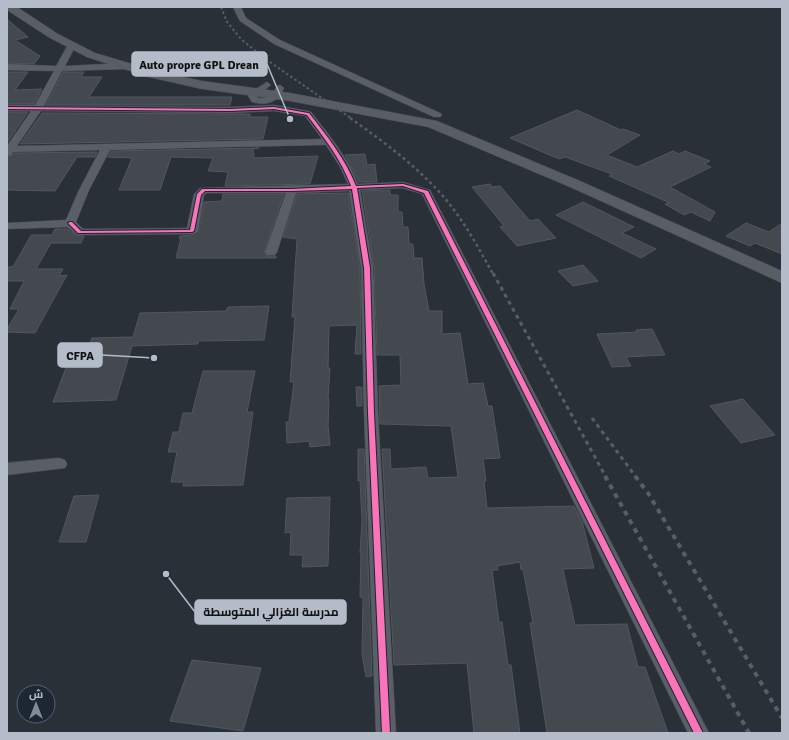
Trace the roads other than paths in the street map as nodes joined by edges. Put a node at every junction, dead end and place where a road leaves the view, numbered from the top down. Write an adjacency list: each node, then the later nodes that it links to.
1 (10, 7): 4 (main road)
2 (27, 7): 10 (main road)
3 (237, 7): 13 (street)
4 (72, 45): 7 (main road); 9 (street)
5 (7, 59): 6 (street)
6 (18, 66): 8 (street); 9 (street)
7 (125, 66): 9 (street); 10 (main road)
8 (7, 67)
9 (59, 68): 12 (street)
10 (267, 95): 12 (street); 13 (main road); 14 (street); 23 (main road)
11 (7, 108): 12 (street)
12 (38, 108): 16 (street)
13 (437, 115): 22 (main road)
14 (330, 142): 15 (street); 17 (street)
15 (106, 147): 16 (street); 19 (street)
16 (8, 150)
17 (354, 187): 18 (street); 26 (street); 27 (street)
18 (292, 190): 19 (street); 21 (street)
19 (70, 223): 20 (street)
20 (7, 226)
21 (271, 252)
22 (782, 267)
23 (782, 278)
24 (60, 464): 25 (street)
25 (7, 469)
26 (386, 733)
27 (699, 733)

